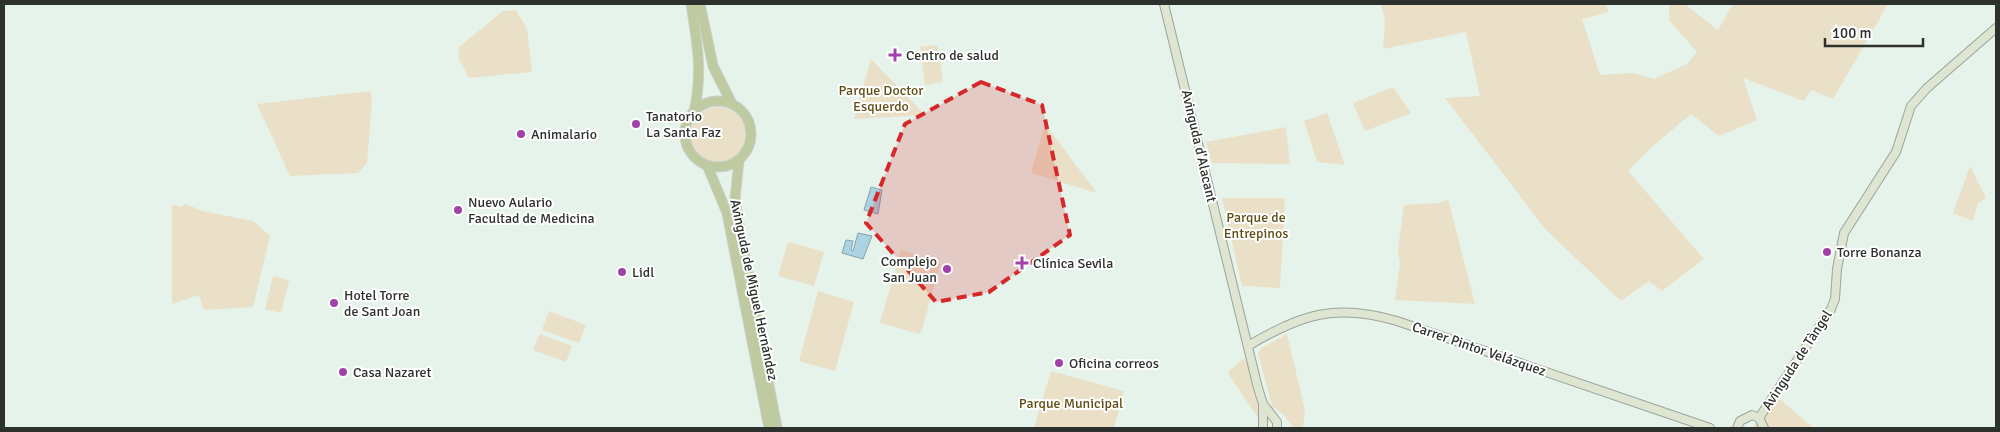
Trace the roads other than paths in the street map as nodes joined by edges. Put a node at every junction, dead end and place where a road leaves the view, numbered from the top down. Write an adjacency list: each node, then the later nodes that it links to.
1 (691, 4): 6 (main road)
2 (700, 4): 5 (main road)
3 (1164, 4): 9 (street, Avinguda d'Alacant)
4 (1996, 28): 11 (street, Avinguda de Tàngel)
5 (732, 104): 6 (main road); 7 (main road)
6 (694, 112): 8 (main road)
7 (739, 160): 8 (main road); 10 (main road, Avinguda de Miguel Hernández)
8 (707, 165): 13 (main road, Avinguda de Miguel Hernández)
9 (1248, 346): 12 (street, Avinguda d'Alacant); 17 (street, Carrer Pintor Velázquez)
10 (768, 377): 14 (main road); 15 (main road)
11 (1759, 418): 18 (street); 19 (street)
12 (1266, 422): 16 (street, Avinguda d'Alacant)
13 (768, 425)
14 (777, 428)
15 (782, 428)
16 (1277, 428)
17 (1710, 428)
18 (1738, 428)
19 (1764, 428)

